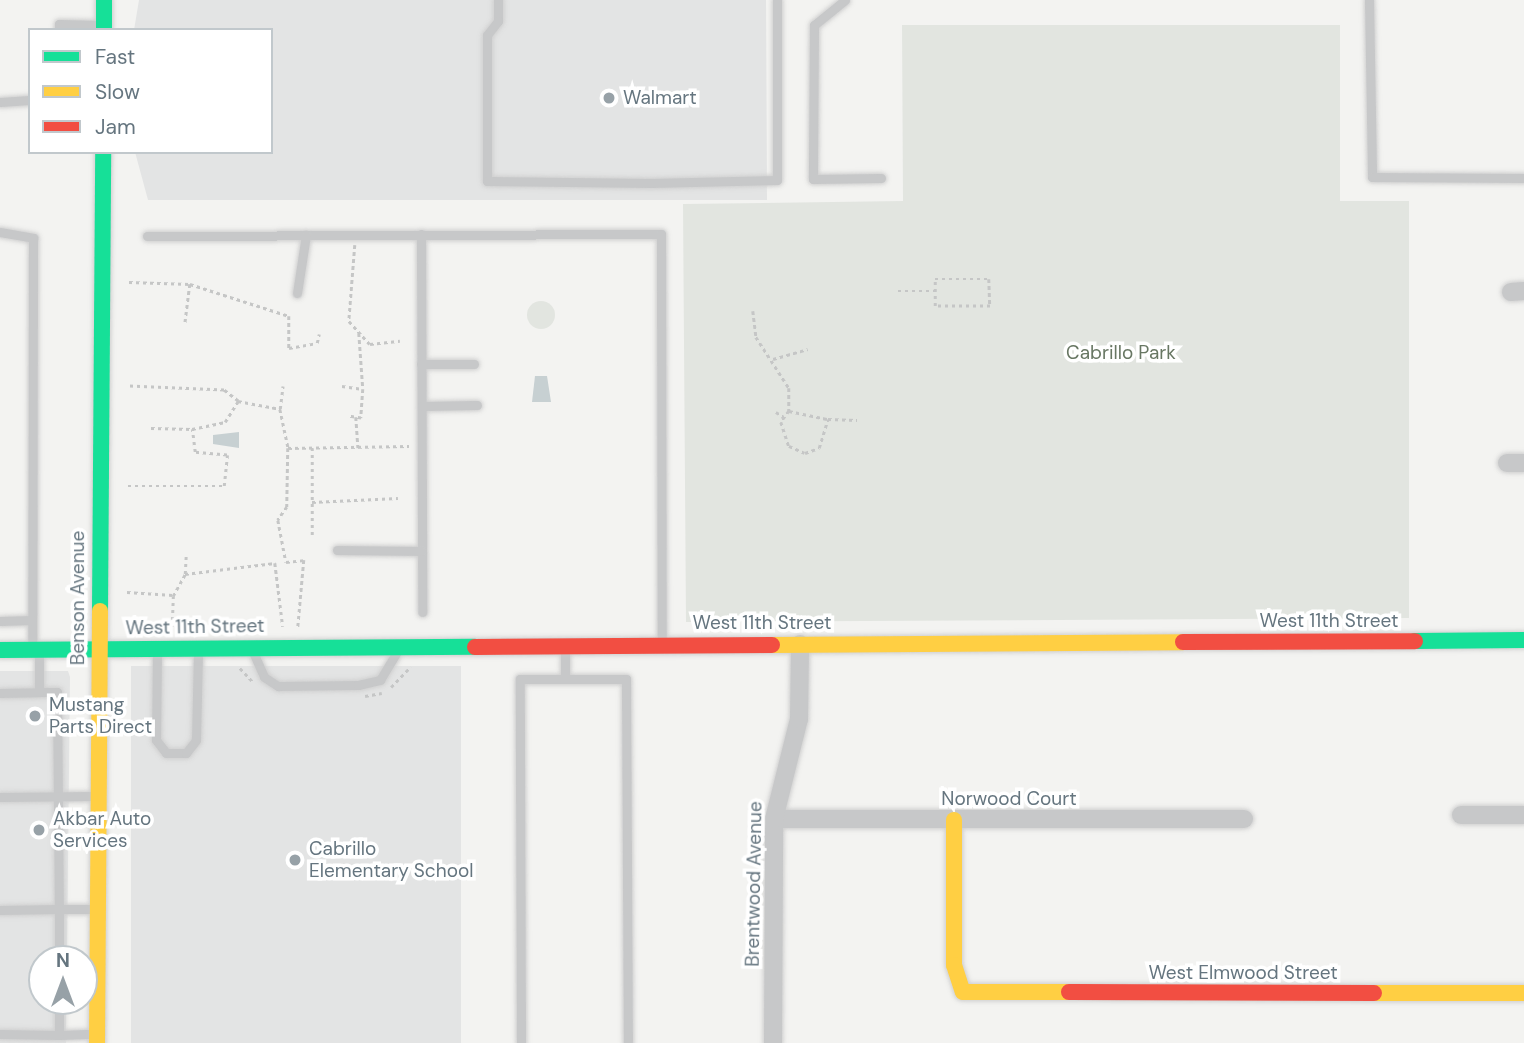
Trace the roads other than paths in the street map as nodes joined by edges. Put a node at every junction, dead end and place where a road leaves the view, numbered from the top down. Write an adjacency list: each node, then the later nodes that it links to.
1 (104, 0): 6 (street)
2 (498, 0): 3 (lane)
3 (777, 0)
4 (845, 0): 11 (lane)
5 (1369, 0): 12 (lane)
6 (104, 27): 7 (lane)
7 (59, 28)
8 (28, 100): 9 (lane)
9 (0, 102)
10 (103, 154): 37 (street, Benson Avenue)
11 (881, 178)
12 (1524, 178)
13 (0, 232): 25 (lane)
14 (421, 234): 15 (lane); 18 (lane); 28 (lane)
15 (306, 235): 16 (lane); 17 (lane)
16 (147, 236)
17 (297, 292)
18 (421, 364): 19 (lane); 20 (lane)
19 (474, 364)
20 (422, 405): 21 (lane); 23 (lane)
21 (477, 405)
22 (337, 550): 23 (lane)
23 (422, 551): 24 (lane)
24 (422, 612)
25 (32, 620): 26 (lane); 36 (lane)
26 (0, 621)
27 (1524, 640): 29 (street, West 11th Street)
28 (662, 644): 29 (street, West 11th Street); 30 (street, West 11th Street)
29 (800, 644): 46 (street, Brentwood Avenue)
30 (565, 645): 31 (street, West 11th Street); 38 (lane)
31 (400, 646): 32 (street, West 11th Street); 32 (lane)
32 (251, 647): 34 (street, West 11th Street)
33 (158, 648): 34 (street, West 11th Street); 34 (lane); 37 (street, West 11th Street)
34 (198, 648)
35 (0, 650): 36 (street, West 11th Street)
36 (35, 650): 37 (street, West 11th Street); 39 (lane)
37 (99, 650): 42 (street, Benson Avenue)
38 (565, 679): 58 (lane); 59 (lane)
39 (39, 692): 40 (lane); 41 (lane)
40 (0, 693)
41 (59, 796): 42 (lane); 43 (lane); 49 (lane)
42 (99, 796): 50 (street, Benson Avenue)
43 (0, 797)
44 (1461, 815): 45 (street)
45 (1524, 815)
46 (774, 819): 48 (street, Norwood Court); 60 (street, Brentwood Avenue)
47 (1244, 819): 48 (street, Norwood Court)
48 (954, 820): 53 (street, West Elmwood Street)
49 (60, 909): 50 (lane); 51 (lane); 52 (lane)
50 (99, 909): 57 (street, Benson Avenue)
51 (0, 910)
52 (60, 945)
53 (1524, 993)
54 (59, 1015): 56 (lane)
55 (0, 1034): 56 (lane)
56 (59, 1035): 57 (lane)
57 (97, 1039)
58 (521, 1043)
59 (628, 1043)
60 (773, 1043)

